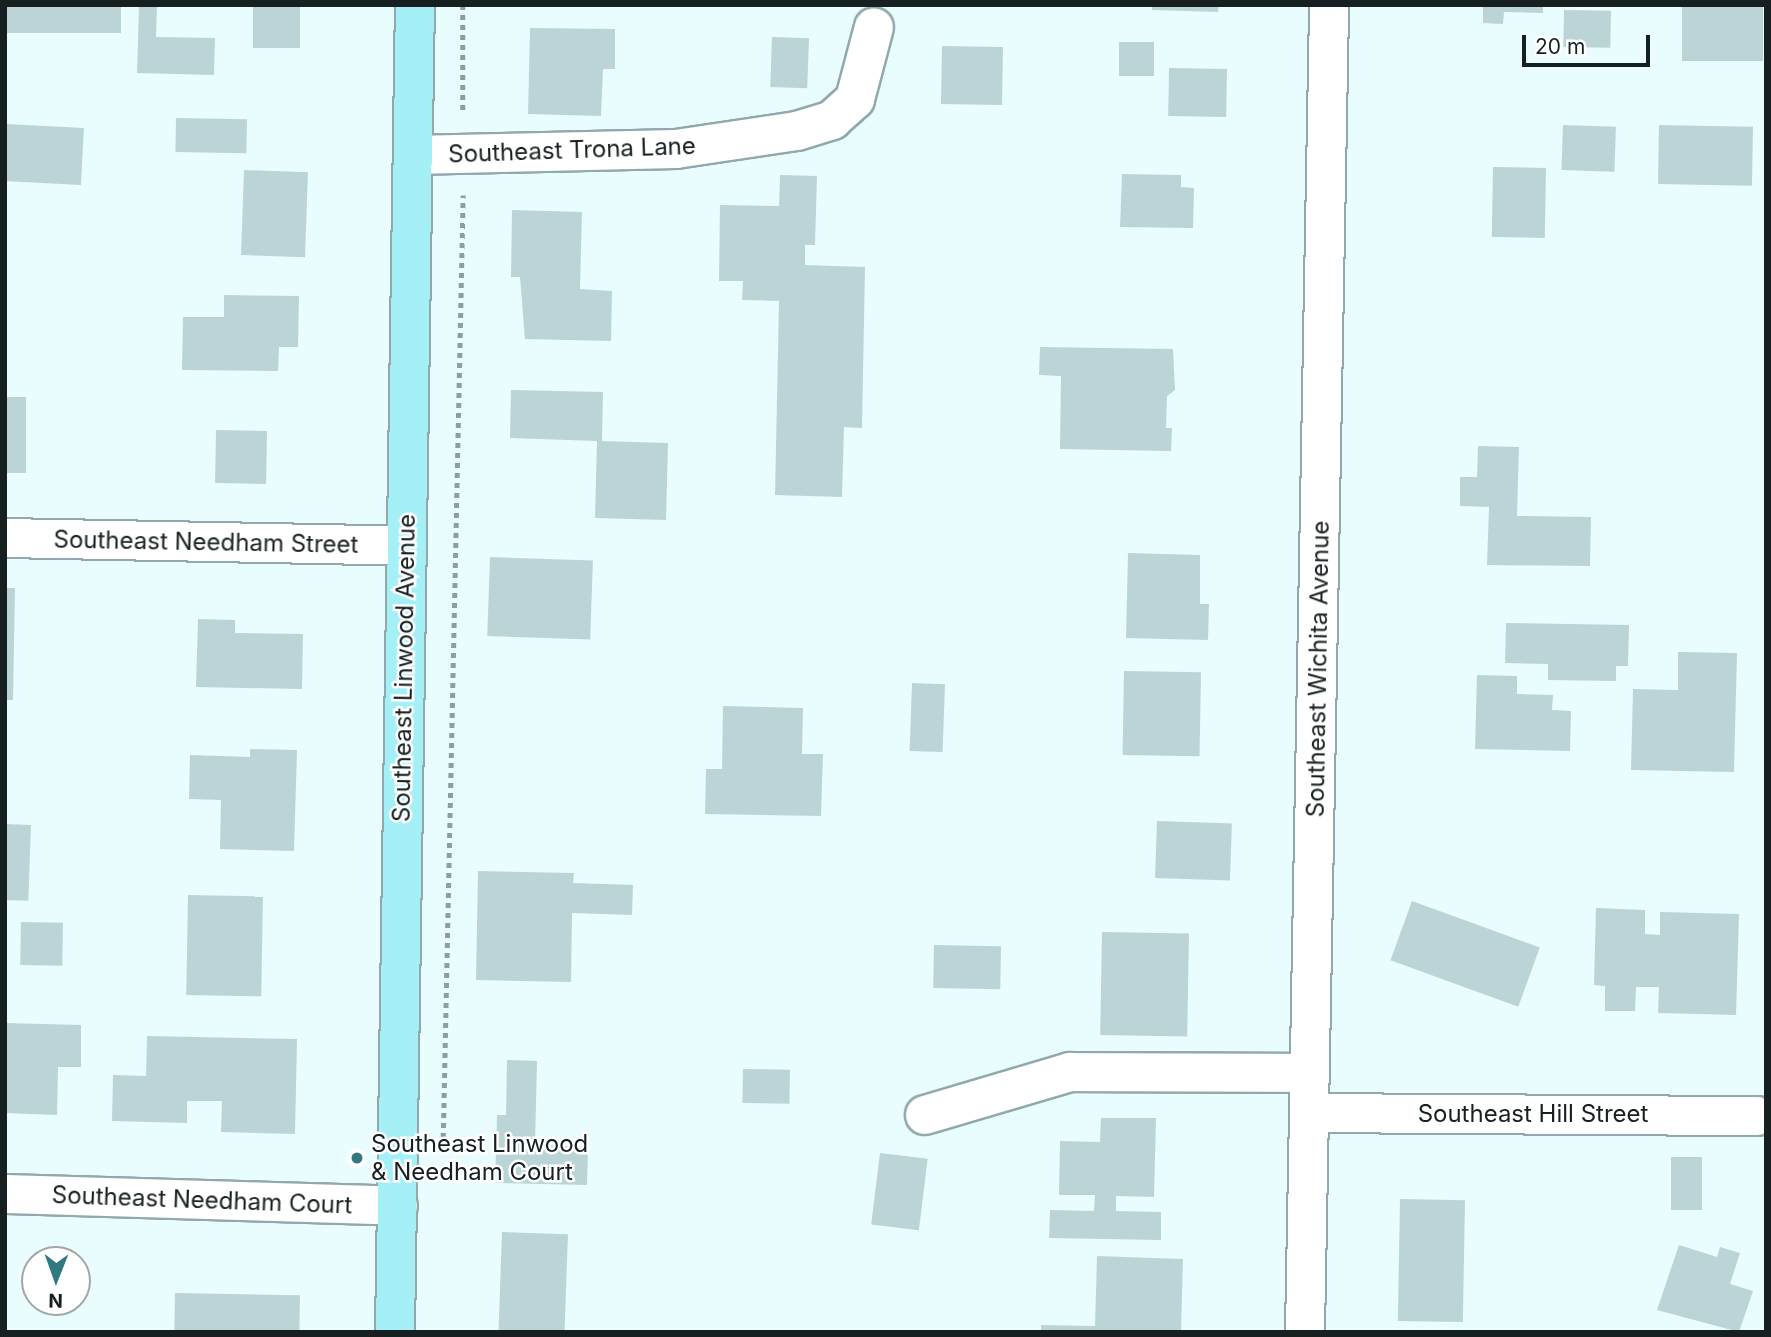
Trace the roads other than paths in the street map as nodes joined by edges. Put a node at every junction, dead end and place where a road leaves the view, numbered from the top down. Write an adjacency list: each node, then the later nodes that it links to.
1 (415, 5): 4 (main road, Southeast Linwood Avenue)
2 (1329, 5): 7 (street, Southeast Wichita Avenue)
3 (874, 27): 4 (street, Southeast Trona Lane)
4 (413, 155): 6 (main road, Southeast Linwood Avenue)
5 (5, 538): 6 (street, Southeast Needham Street)
6 (406, 546): 12 (main road, Southeast Linwood Avenue)
7 (1310, 1073): 8 (street, Southeast Wichita Avenue); 9 (street)
8 (1309, 1113): 10 (street, Southeast Hill Street); 14 (street, Southeast Wichita Avenue)
9 (925, 1115)
10 (1757, 1115)
11 (5, 1194): 12 (street, Southeast Needham Court)
12 (398, 1206): 13 (main road, Southeast Linwood Avenue)
13 (395, 1332)
14 (1305, 1332)

